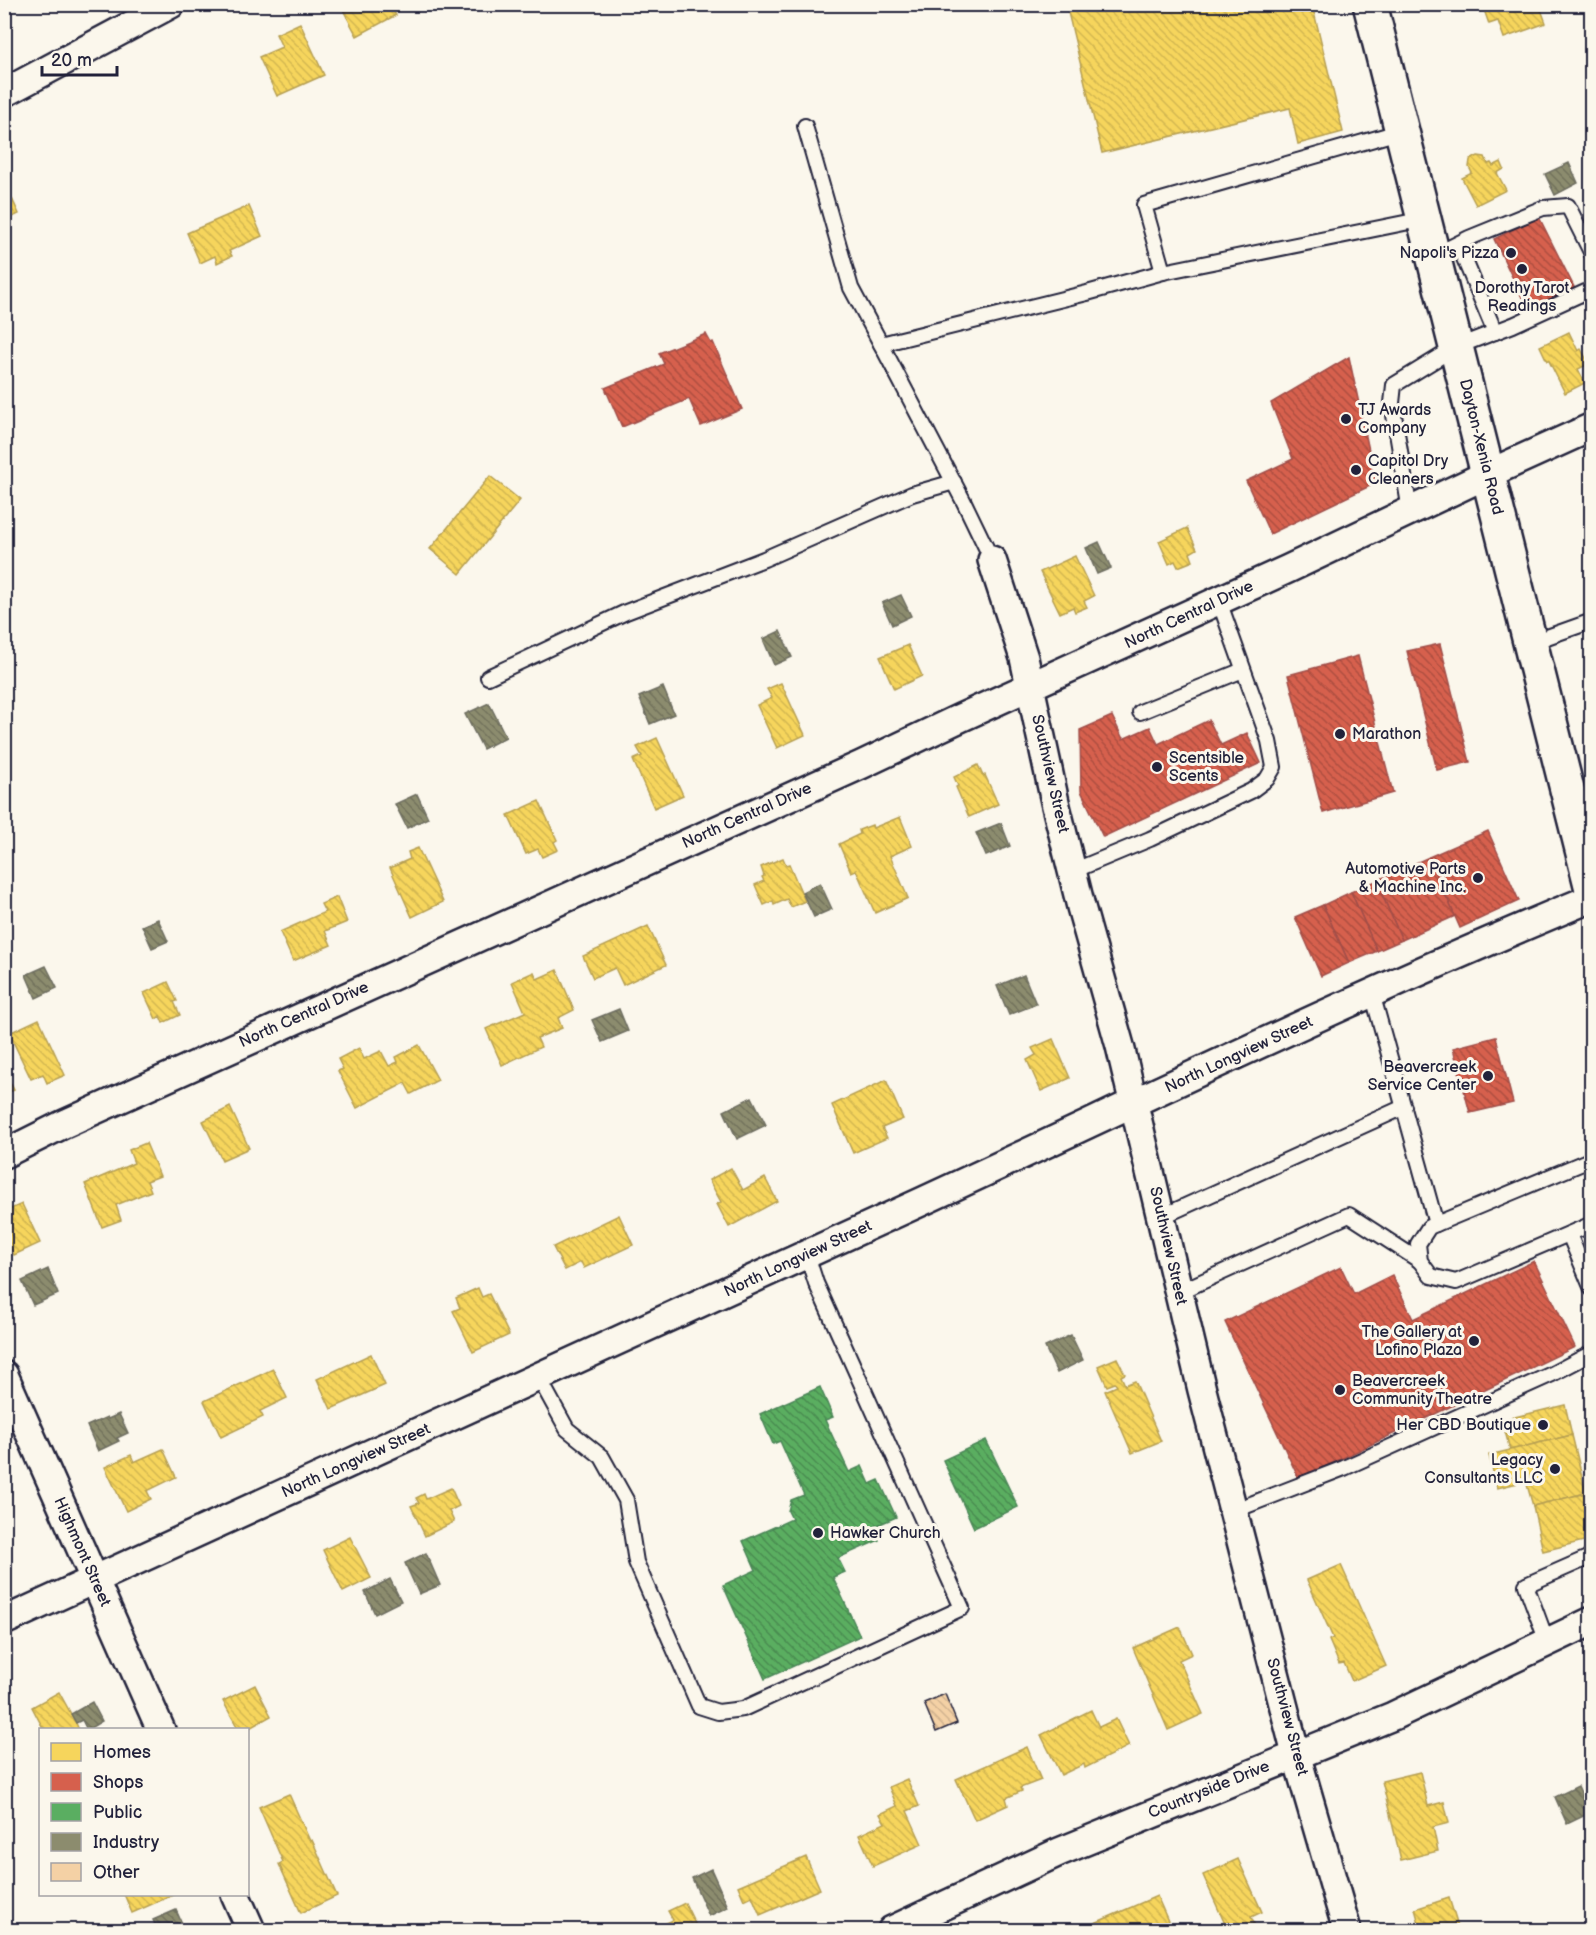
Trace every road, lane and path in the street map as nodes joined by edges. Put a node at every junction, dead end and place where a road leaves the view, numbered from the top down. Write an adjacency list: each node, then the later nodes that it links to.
1 (171, 4): 3 (street)
2 (1370, 4): 5 (main road, Dayton-Xenia Road)
3 (4, 93)
4 (805, 126): 12 (lane)
5 (1402, 131): 6 (main road, Dayton-Xenia Road); 9 (lane)
6 (1424, 219): 7 (main road, Dayton-Xenia Road); 9 (lane)
7 (1445, 250): 8 (lane); 11 (lane); 13 (main road, Dayton-Xenia Road)
8 (1592, 254)
9 (1163, 272): 12 (lane)
10 (1592, 289): 11 (lane)
11 (1495, 332): 13 (lane)
12 (881, 344): 16 (lane)
13 (1456, 347): 15 (main road, Dayton-Xenia Road); 17 (lane)
14 (1592, 427): 15 (street, North Central Drive)
15 (1488, 474): 17 (street, North Central Drive); 21 (main road, Dayton-Xenia Road)
16 (954, 482): 18 (lane); 23 (lane)
17 (1410, 511): 19 (street, North Central Drive)
18 (992, 560): 24 (street, Southview Street)
19 (1219, 601): 22 (lane); 24 (street, North Central Drive)
20 (1592, 621): 21 (lane)
21 (1530, 643): 27 (main road, Dayton-Xenia Road)
22 (1243, 670): 25 (lane); 26 (lane)
23 (488, 677)
24 (1030, 687): 26 (street, Southview Street); 32 (street, North Central Drive)
25 (1140, 712)
26 (1072, 871): 30 (street, Southview Street)
27 (1592, 889)
28 (1592, 898): 29 (street, North Longview Street)
29 (1372, 993): 30 (street, North Longview Street); 31 (lane)
30 (1134, 1104): 34 (street, Southview Street); 38 (street, North Longview Street)
31 (1404, 1107): 34 (lane); 35 (lane)
32 (4, 1154)
33 (1592, 1159): 35 (lane)
34 (1161, 1217): 41 (street, Southview Street)
35 (1436, 1224): 39 (lane)
36 (1592, 1224): 37 (lane)
37 (1569, 1234): 39 (lane); 40 (lane)
38 (807, 1255): 44 (street, North Longview Street); 44 (lane)
39 (1420, 1261): 41 (lane)
40 (1592, 1289)
41 (1179, 1292): 45 (street, Southview Street)
42 (1592, 1353): 45 (lane)
43 (4, 1375): 47 (street, Highmont Street)
44 (538, 1378): 47 (street, North Longview Street)
45 (1233, 1511): 52 (street, Southview Street)
46 (1592, 1556): 50 (lane)
47 (94, 1580): 48 (street, North Longview Street); 51 (street, Highmont Street)
48 (4, 1621)
49 (1592, 1621): 50 (street, Countryside Drive)
50 (1547, 1642): 52 (street, Countryside Drive)
51 (160, 1728)
52 (1296, 1754): 55 (street, Countryside Drive); 56 (street, Southview Street)
53 (236, 1896): 54 (street)
54 (251, 1930)
55 (892, 1930)
56 (1347, 1930)

